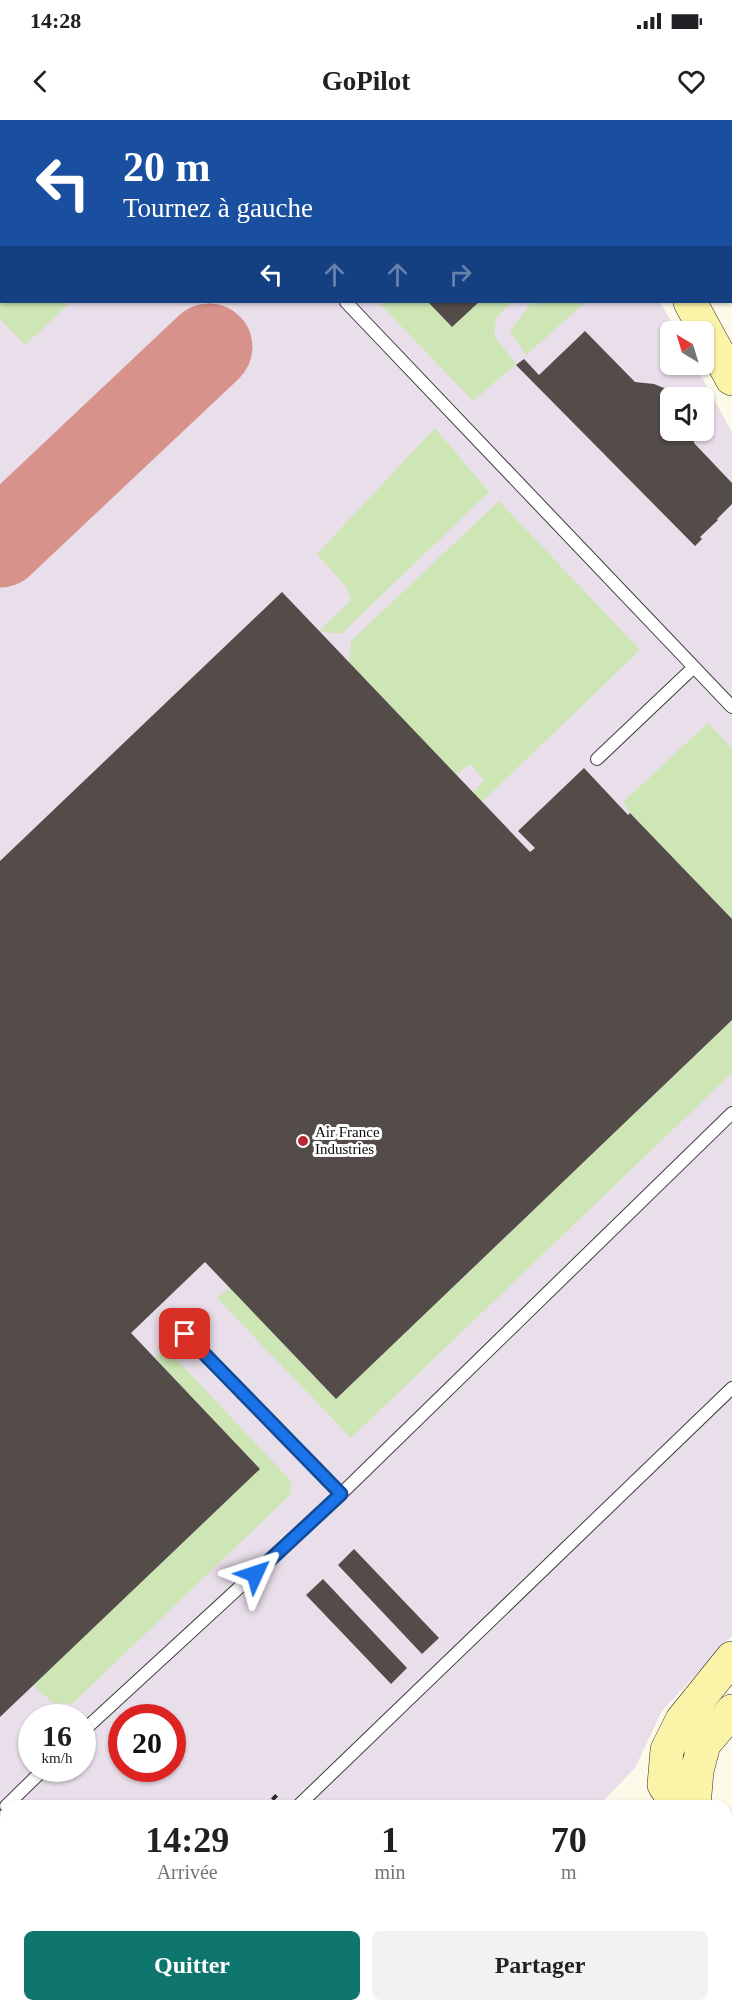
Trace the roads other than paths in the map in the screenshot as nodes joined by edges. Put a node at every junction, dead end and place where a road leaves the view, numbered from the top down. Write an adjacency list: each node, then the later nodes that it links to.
1 (347, 303): 4 (lane)
2 (691, 303): 3 (street)
3 (732, 379)
4 (694, 667): 5 (lane); 6 (lane)
5 (732, 707)
6 (597, 759)
7 (732, 1113): 10 (lane)
8 (185, 1334): 10 (lane)
9 (732, 1388): 16 (lane)
10 (341, 1494): 13 (lane)
11 (732, 1658): 17 (street)
12 (732, 1711): 18 (street)
13 (96, 1719)
14 (31, 1782): 15 (lane)
15 (12, 1800)
16 (304, 1800)
17 (675, 1800)
18 (693, 1800)

